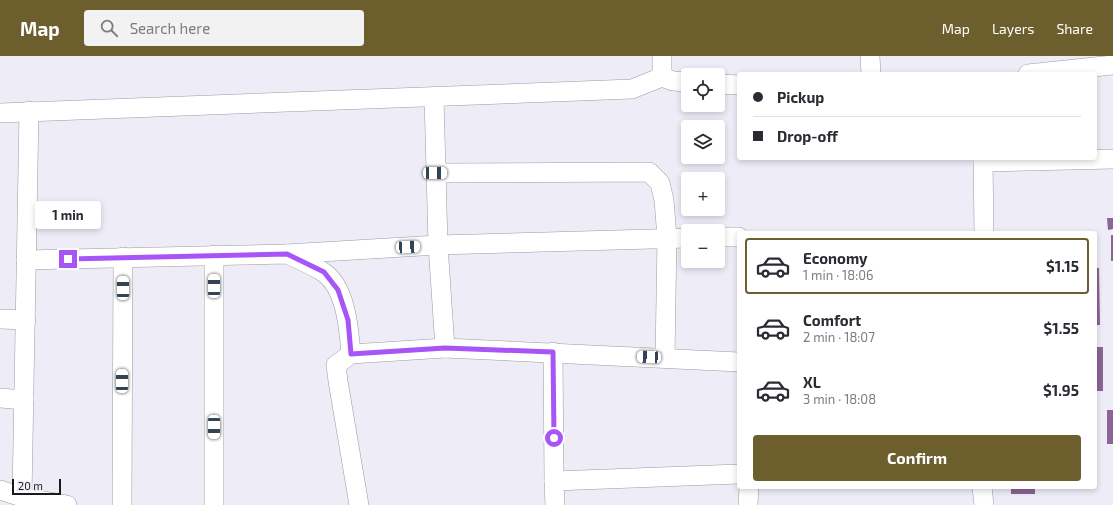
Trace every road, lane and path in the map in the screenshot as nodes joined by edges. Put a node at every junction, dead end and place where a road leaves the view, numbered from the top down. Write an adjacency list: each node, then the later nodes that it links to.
1 (662, 56): 6 (street)
2 (870, 56): 4 (street)
3 (1113, 65): 5 (street)
4 (871, 72)
5 (1047, 72)
6 (662, 77): 7 (street); 10 (street)
7 (681, 82)
8 (725, 84): 9 (street)
9 (737, 85)
10 (434, 97): 11 (street); 16 (street)
11 (29, 111): 12 (street); 26 (street)
12 (0, 113)
13 (1097, 159): 14 (street)
14 (1113, 159)
15 (983, 160): 17 (street)
16 (435, 173): 20 (street); 22 (street)
17 (984, 231)
18 (725, 237): 19 (street)
19 (737, 237)
20 (667, 238): 21 (street); 22 (street); 32 (street)
21 (681, 238)
22 (438, 245): 23 (street); 29 (street)
23 (287, 254): 24 (street); 31 (street)
24 (214, 255): 25 (street); 44 (street)
25 (123, 257): 26 (street); 43 (street)
26 (26, 260): 28 (street)
27 (0, 319): 28 (street)
28 (26, 320): 35 (street)
29 (445, 348): 30 (street); 31 (street)
30 (553, 352): 32 (street); 37 (street)
31 (351, 354): 45 (street)
32 (665, 358): 33 (street)
33 (737, 362)
34 (0, 398): 35 (street)
35 (24, 400): 41 (street)
36 (737, 474): 37 (street)
37 (554, 481): 46 (street)
38 (749, 489): 47 (street)
39 (982, 489): 48 (street)
40 (0, 490): 41 (street)
41 (22, 497): 42 (street)
42 (67, 505)
43 (122, 505)
44 (214, 505)
45 (359, 505)
46 (555, 505)
47 (748, 505)
48 (984, 505)

